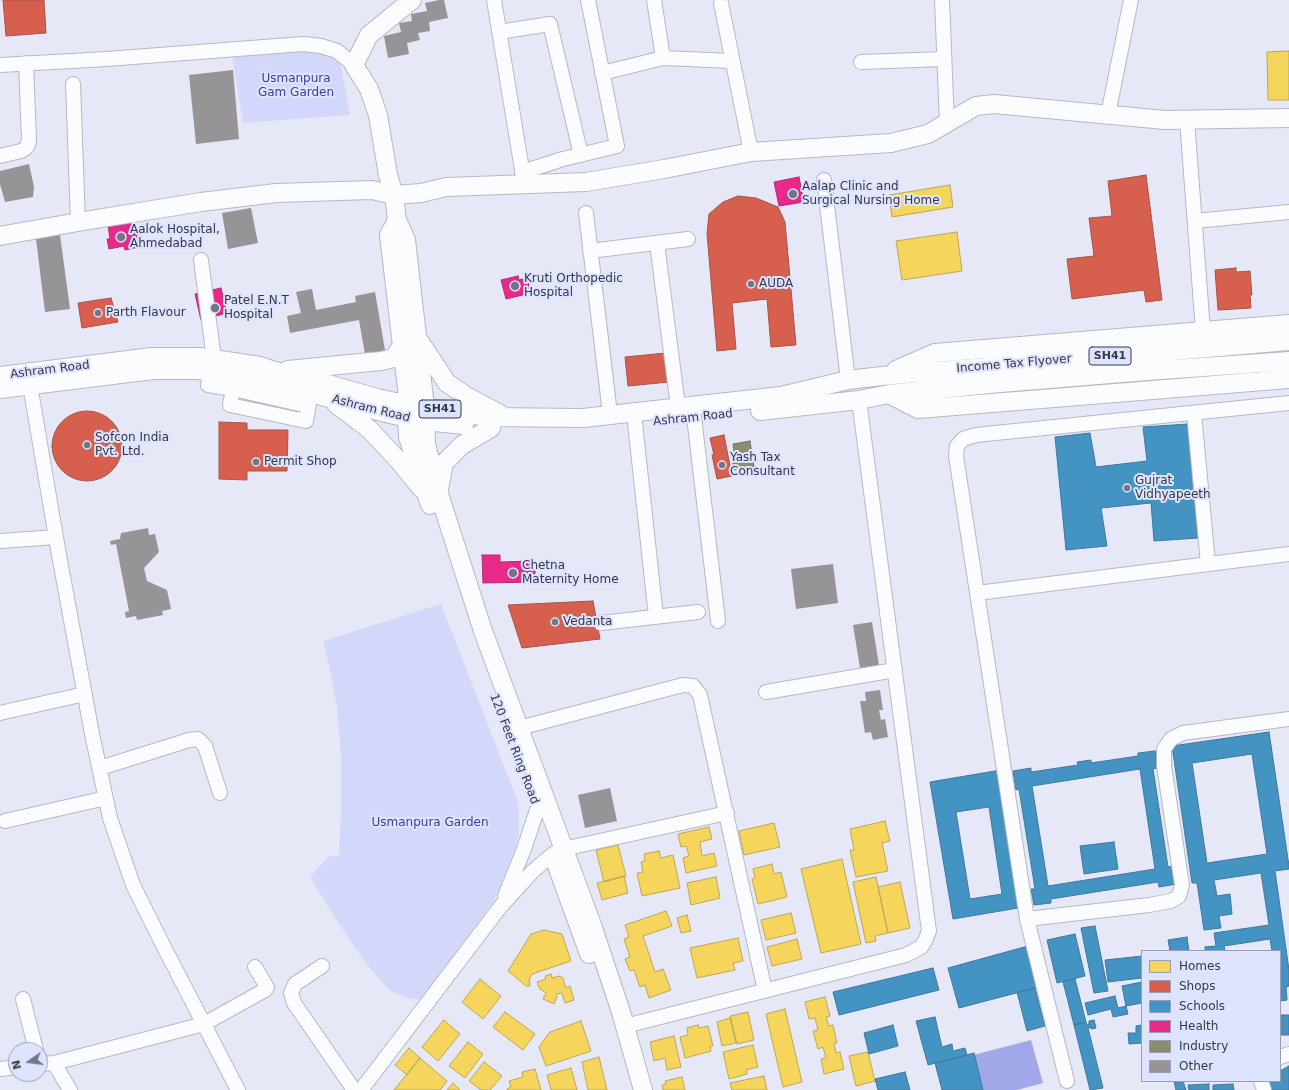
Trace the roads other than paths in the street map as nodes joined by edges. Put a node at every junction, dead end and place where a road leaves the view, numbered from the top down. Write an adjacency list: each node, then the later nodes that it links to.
1 (412, 0): 15 (main road)
2 (494, 0): 8 (street)
3 (588, 0): 16 (street)
4 (654, 0): 9 (street)
5 (942, 0): 10 (street)
6 (1131, 0): 18 (street)
7 (721, 3): 11 (street)
8 (500, 32): 23 (street); 25 (street)
9 (663, 58): 11 (street); 16 (street)
10 (944, 59): 12 (street); 21 (street)
11 (732, 61): 22 (street)
12 (861, 62)
13 (26, 63): 14 (street); 15 (street); 24 (street)
14 (0, 65)
15 (354, 65): 27 (main road)
16 (602, 73): 23 (street)
17 (73, 84): 31 (street)
18 (1108, 115): 20 (main road); 21 (main road)
19 (1289, 118): 20 (main road)
20 (1187, 120): 30 (street)
21 (947, 124): 22 (main road)
22 (751, 152): 25 (main road)
23 (581, 155): 25 (street)
24 (0, 156)
25 (523, 178): 27 (main road)
26 (824, 180): 48 (street)
27 (394, 195): 31 (main road); 40 (main road, 120 Feet Ring Road)
28 (1289, 212): 30 (street)
29 (586, 213): 35 (street)
30 (1195, 221): 38 (street)
31 (78, 222): 32 (main road)
32 (0, 236)
33 (688, 239): 34 (street)
34 (657, 243): 35 (street); 54 (street)
35 (590, 251): 57 (street)
36 (201, 260): 42 (street)
37 (1289, 324): 38 (main road)
38 (1203, 331): 45 (main road)
39 (1289, 341): 45 (main road, Income Tax Flyover / SH41)
40 (410, 342): 43 (main road); 55 (main road, 120 Feet Ring Road); 58 (main road)
41 (1289, 360): 50 (main road, Income Tax Flyover)
42 (212, 365): 43 (main road, Ashram Road / SH41); 46 (main road, Ashram Road / SH41); 51 (main road, Ashram Road); 51 (street)
43 (275, 371): 55 (main road, Ashram Road / SH41)
44 (0, 376): 46 (main road, Ashram Road / SH41)
45 (882, 376): 48 (main road, Ashram Road / SH41)
46 (29, 379): 49 (main road, Ashram Road); 63 (street)
47 (1289, 379): 50 (main road)
48 (848, 380): 54 (main road, Ashram Road / SH41)
49 (0, 389)
50 (888, 394): 52 (main road, Ashram Road)
51 (315, 399): 55 (main road, Ashram Road); 62 (main road)
52 (859, 400): 59 (main road, Ashram Road); 72 (street)
53 (1289, 403): 56 (street)
54 (678, 407): 57 (main road, Ashram Road / SH41)
55 (417, 413): 58 (main road, Ashram Road / SH41); 61 (main road, Ashram Road); 62 (main road, 120 Feet Ring Road)
56 (1194, 413): 66 (street); 67 (street)
57 (610, 414): 58 (main road, Ashram Road / SH41)
58 (505, 417)
59 (694, 417): 60 (main road, Ashram Road); 70 (street)
60 (635, 423): 61 (main road, Ashram Road); 69 (street)
61 (491, 428): 62 (main road)
62 (432, 495): 77 (main road, 120 Feet Ring Road); 81 (main road, 120 Feet Ring Road)
63 (56, 537): 64 (street); 74 (street)
64 (0, 541)
65 (1289, 554): 66 (street)
66 (1208, 564): 67 (street)
67 (977, 592): 86 (street)
68 (698, 612): 69 (street)
69 (656, 617): 71 (street)
70 (718, 621)
71 (601, 623)
72 (894, 670): 73 (street); 89 (street)
73 (766, 692)
74 (85, 694): 75 (street); 78 (street)
75 (0, 713)
76 (1289, 719): 86 (street)
77 (519, 728): 81 (main road, 120 Feet Ring Road); 82 (street)
78 (100, 768): 79 (street); 80 (street)
79 (220, 793)
80 (106, 798): 83 (street); 91 (street)
81 (542, 807): 84 (main road, 120 Feet Ring Road); 85 (street)
82 (727, 814): 84 (street); 89 (street)
83 (5, 821)
84 (558, 852): 85 (street); 92 (main road, 120 Feet Ring Road); 101 (main road, 120 Feet Ring Road)
85 (500, 906): 100 (street)
86 (1027, 919): 96 (street)
87 (322, 966): 99 (street)
88 (255, 968): 91 (street)
89 (765, 991): 92 (street)
90 (23, 1000): 93 (street)
91 (204, 1024): 94 (street); 98 (street)
92 (625, 1026): 102 (main road, 120 Feet Ring Road)
93 (34, 1042)
94 (48, 1064)
95 (48, 1065): 97 (street)
96 (1066, 1081)
97 (70, 1090)
98 (238, 1090)
99 (354, 1090)
100 (362, 1090)
101 (632, 1090)
102 (643, 1090)

